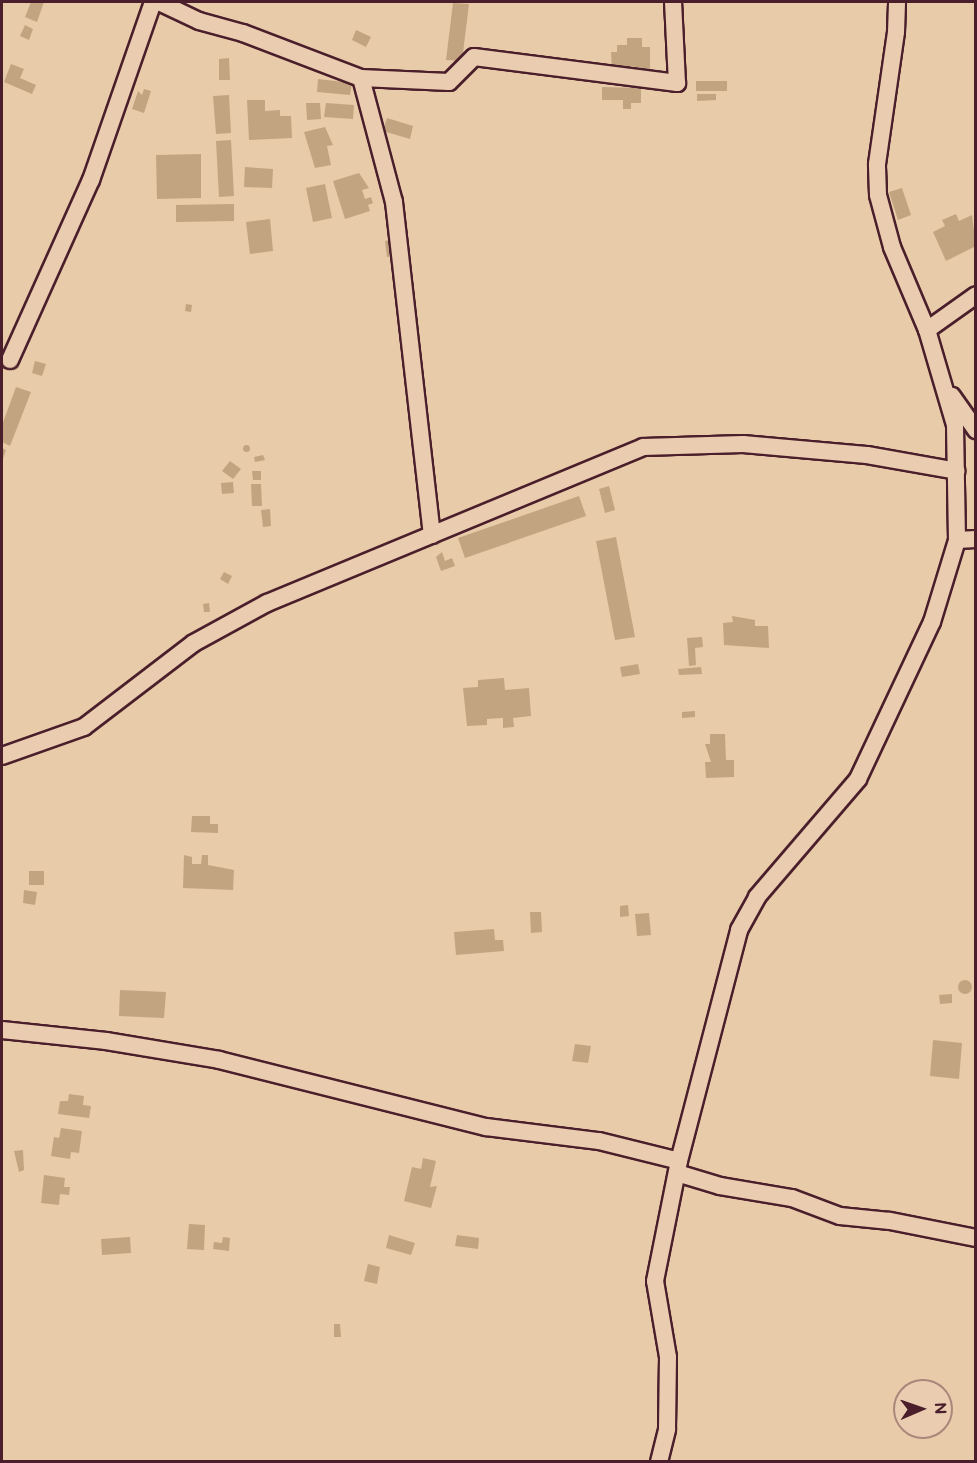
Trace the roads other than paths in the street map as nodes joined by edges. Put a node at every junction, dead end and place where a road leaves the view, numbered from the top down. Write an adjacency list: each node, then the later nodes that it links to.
1 (153, 2): 8 (street)
2 (159, 2): 5 (street)
3 (673, 2): 5 (street)
4 (897, 2): 7 (street)
5 (361, 78): 12 (street)
6 (975, 295): 7 (street)
7 (927, 330): 9 (street)
8 (10, 360)
9 (946, 388): 10 (street); 11 (street)
10 (975, 430)
11 (957, 471): 12 (street); 14 (street)
12 (432, 535): 15 (street)
13 (975, 539): 14 (street)
14 (957, 540): 17 (street)
15 (2, 756)
16 (2, 1030): 17 (street)
17 (678, 1167): 18 (street); 19 (street)
18 (975, 1238)
19 (662, 1458)

